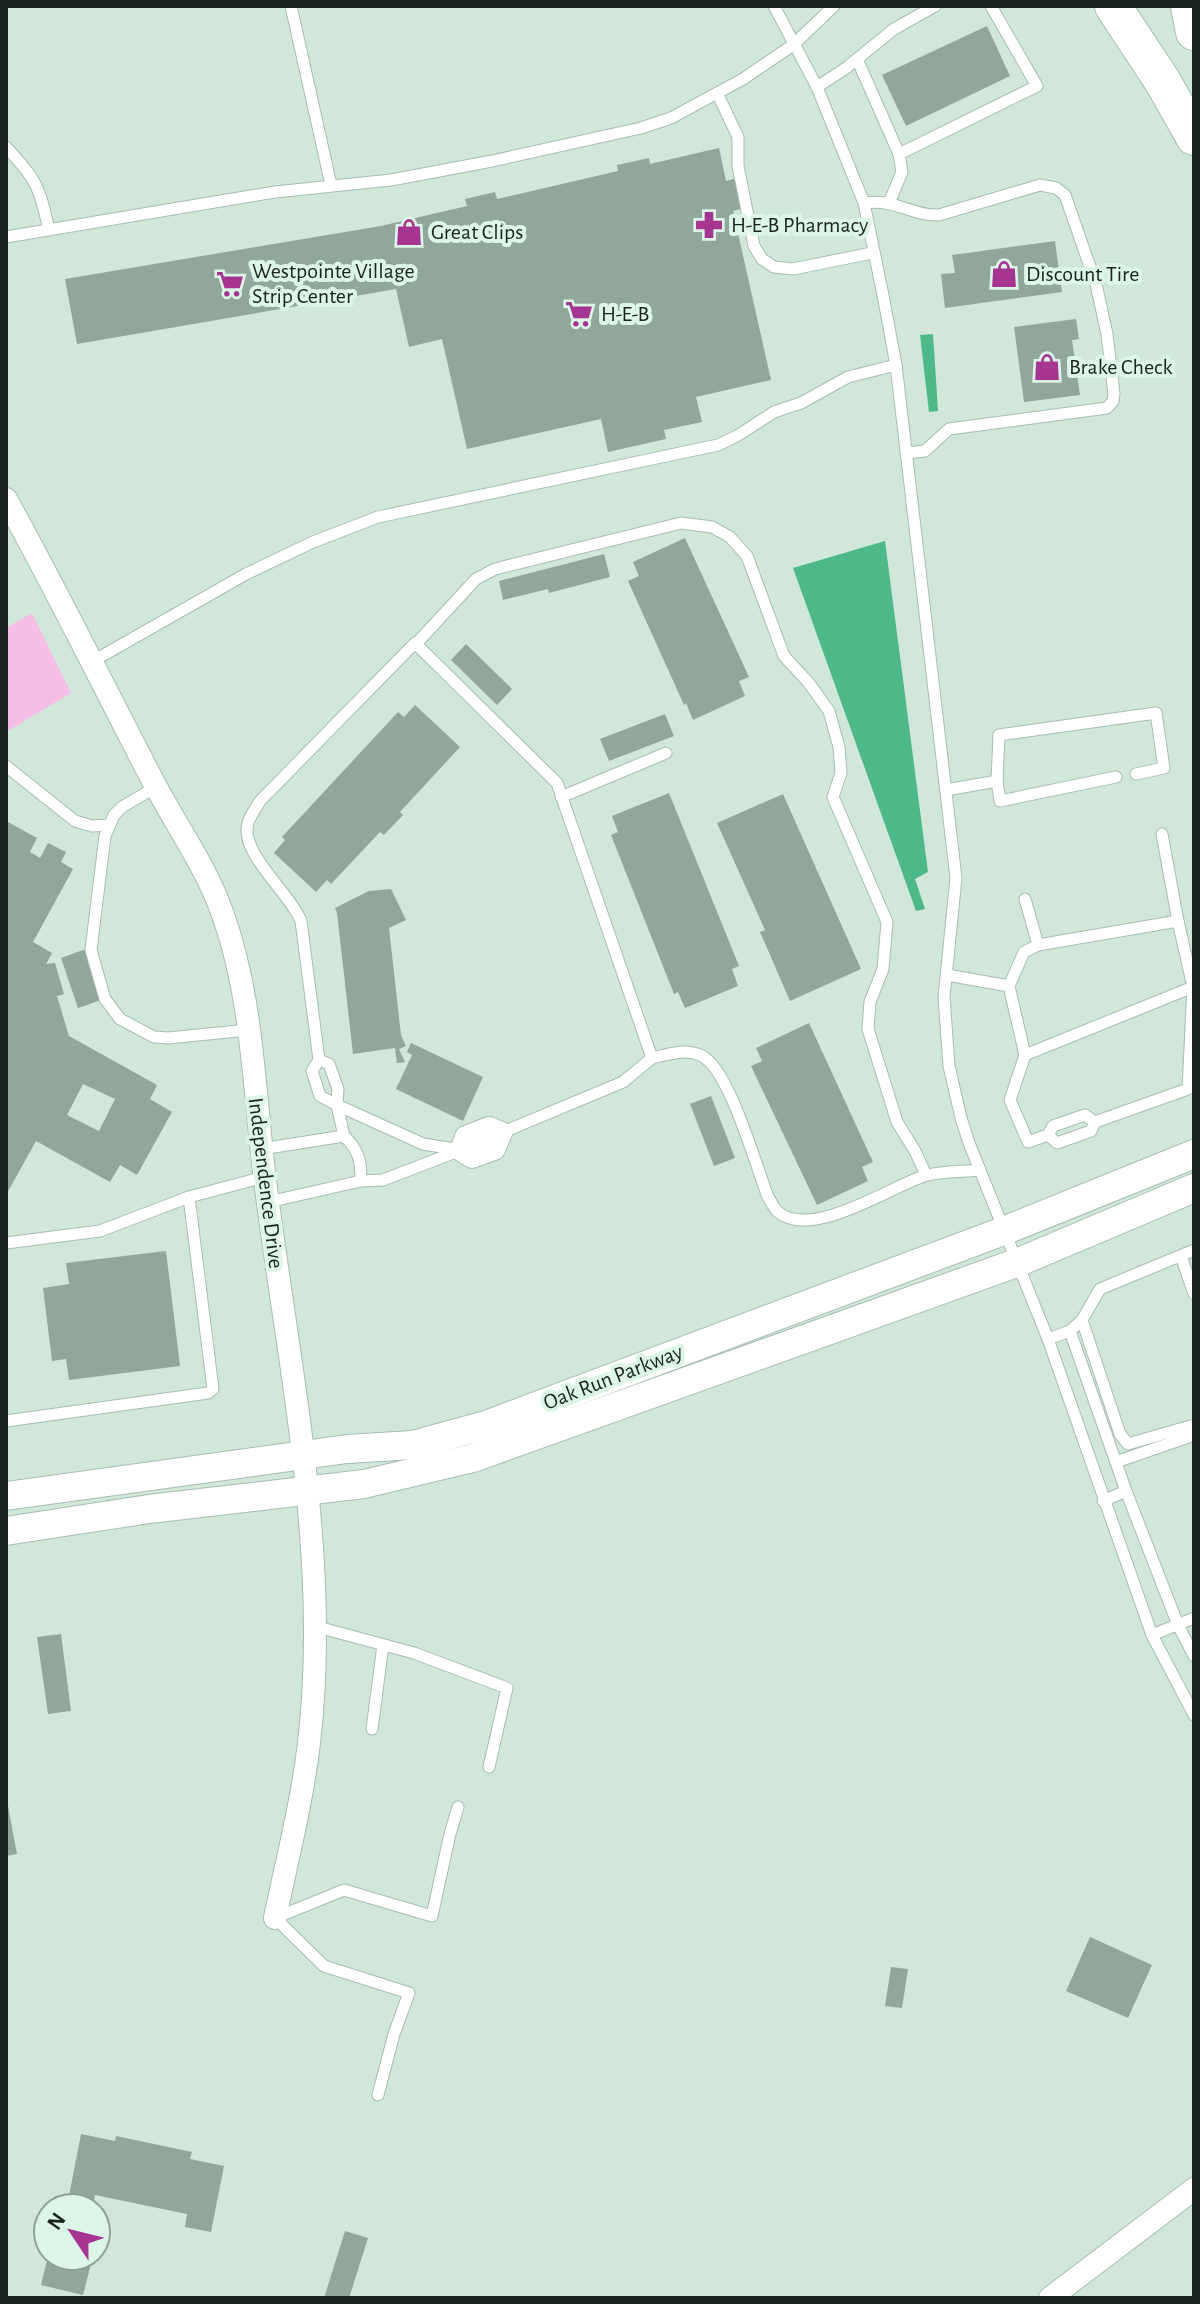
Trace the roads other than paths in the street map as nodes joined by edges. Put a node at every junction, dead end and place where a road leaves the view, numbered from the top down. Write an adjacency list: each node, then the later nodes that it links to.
1 (291, 6): 17 (lane)
2 (774, 6): 10 (lane)
3 (841, 6): 8 (lane)
4 (935, 6): 11 (lane)
5 (991, 6): 16 (lane)
6 (1113, 6): 14 (main road)
7 (1189, 6): 9 (main road)
8 (830, 10): 10 (lane)
9 (1194, 32)
10 (793, 45): 12 (lane); 13 (lane)
11 (857, 59): 12 (lane); 16 (lane)
12 (817, 87): 18 (lane)
13 (718, 95): 17 (lane); 22 (lane)
14 (1194, 137)
15 (6, 147): 20 (lane)
16 (899, 154): 19 (lane)
17 (331, 185): 20 (lane)
18 (864, 203): 19 (lane); 22 (lane)
19 (889, 203): 24 (lane)
20 (49, 230): 21 (lane)
21 (6, 237)
22 (872, 253): 23 (lane)
23 (896, 365): 24 (lane); 27 (lane)
24 (906, 453): 34 (lane)
25 (8, 510): 27 (street, Independence Drive)
26 (416, 644): 35 (lane); 47 (lane); 57 (lane)
27 (93, 661): 33 (street, Independence Drive)
28 (666, 753): 35 (lane)
29 (6, 766): 36 (lane)
30 (1136, 774): 32 (lane)
31 (1116, 777): 32 (lane)
32 (997, 781): 34 (lane)
33 (156, 787): 36 (lane); 44 (street, Independence Drive)
34 (946, 790): 41 (lane)
35 (561, 797): 46 (lane)
36 (109, 825): 44 (lane)
37 (1162, 834): 39 (lane)
38 (1025, 899): 40 (lane)
39 (1178, 921): 40 (lane); 43 (lane)
40 (1038, 945): 42 (lane)
41 (947, 975): 42 (lane); 56 (lane)
42 (1009, 986): 45 (lane)
43 (1193, 987): 45 (lane); 49 (lane)
44 (248, 1030): 53 (street, Independence Drive)
45 (1025, 1055): 51 (lane)
46 (652, 1058): 50 (lane); 57 (lane)
47 (319, 1060): 48 (lane); 48 (lane)
48 (337, 1105): 52 (lane); 54 (lane)
49 (1095, 1122): 51 (lane); 51 (lane)
50 (501, 1133): 54 (street)
51 (1048, 1135)
52 (344, 1136): 53 (lane); 59 (lane)
53 (261, 1149): 58 (street, Independence Drive)
54 (461, 1150): 59 (lane)
55 (1194, 1154): 63 (street, Oak Run Parkway)
56 (980, 1170): 57 (lane); 63 (lane)
57 (926, 1175)
58 (264, 1177): 61 (lane); 62 (street, Independence Drive)
59 (361, 1181): 62 (lane)
60 (1194, 1188): 67 (street, Oak Run Parkway)
61 (189, 1197): 64 (lane); 72 (lane)
62 (268, 1202): 75 (street, Independence Drive)
63 (1006, 1230): 67 (lane); 75 (street, Oak Run Parkway)
64 (6, 1243)
65 (1194, 1250): 66 (lane)
66 (1181, 1256): 68 (lane); 69 (lane)
67 (1019, 1262): 71 (lane); 77 (street, Oak Run Parkway)
68 (1194, 1294)
69 (1082, 1320): 70 (lane); 73 (lane)
70 (1070, 1331): 71 (lane); 76 (lane)
71 (1048, 1339): 80 (lane)
72 (6, 1421)
73 (1194, 1425)
74 (1194, 1435): 76 (lane)
75 (303, 1456): 77 (street, Independence Drive); 79 (street, Oak Run Parkway)
76 (1116, 1462): 78 (lane)
77 (308, 1490): 81 (street, Oak Run Parkway); 84 (street, Independence Drive)
78 (1126, 1491): 80 (lane); 83 (lane)
79 (6, 1496)
80 (1103, 1501): 85 (lane)
81 (6, 1531)
82 (1194, 1618): 83 (lane)
83 (1178, 1625): 85 (lane); 87 (lane)
84 (314, 1626): 86 (lane); 92 (street, Independence Drive)
85 (1152, 1635): 88 (lane)
86 (383, 1645): 89 (lane); 90 (lane)
87 (1194, 1656)
88 (1194, 1715)
89 (372, 1729)
90 (489, 1767)
91 (458, 1807): 92 (lane)
92 (275, 1918): 93 (lane)
93 (378, 2095)
94 (1194, 2189): 95 (street)
95 (1050, 2298)

